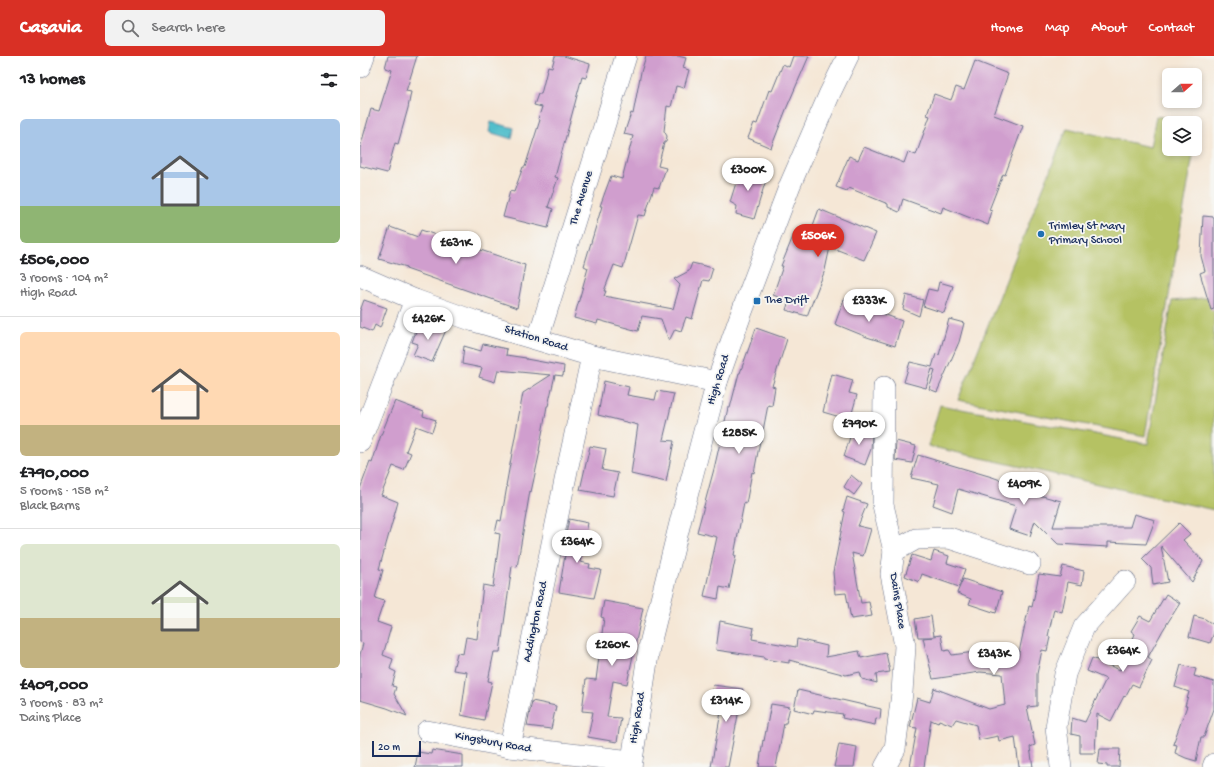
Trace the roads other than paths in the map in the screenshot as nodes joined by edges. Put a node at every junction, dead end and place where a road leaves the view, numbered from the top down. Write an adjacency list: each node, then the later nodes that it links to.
1 (364, 56): 4 (street)
2 (626, 56): 7 (street, The Avenue)
3 (848, 56): 9 (street, High Road)
4 (360, 67)
5 (360, 276): 6 (street, Station Road)
6 (415, 300): 7 (street, Station Road); 11 (street)
7 (538, 340): 8 (street, Station Road)
8 (592, 356): 9 (street, Station Road); 16 (street, Addington Road)
9 (717, 382): 17 (street, High Road)
10 (884, 387): 12 (street)
11 (360, 442)
12 (894, 552): 13 (street); 18 (street, Dains Place)
13 (1030, 564)
14 (1125, 582): 19 (street)
15 (427, 731): 16 (street, Kingsbury Road)
16 (510, 747): 17 (street, Kingsbury Road)
17 (631, 764)
18 (885, 767)
19 (1061, 767)

